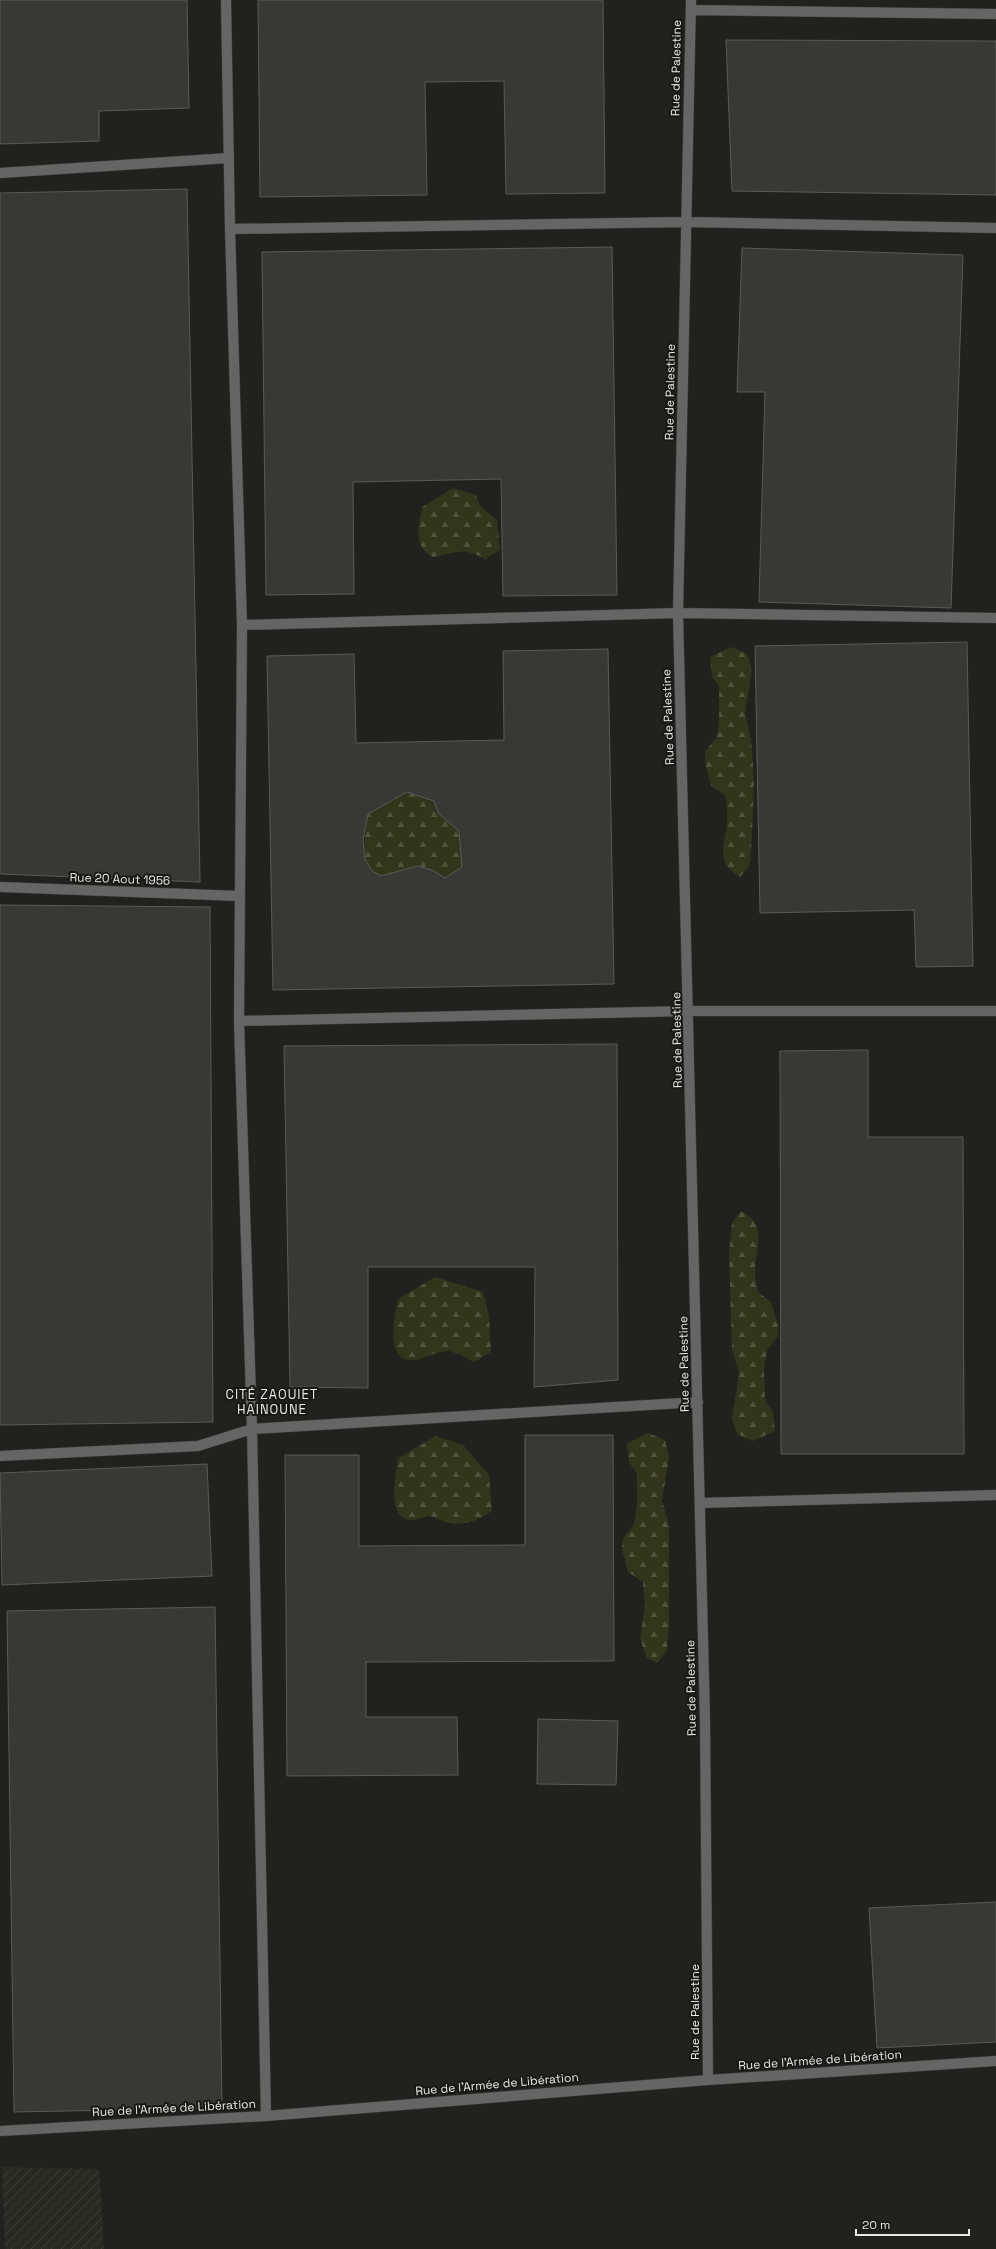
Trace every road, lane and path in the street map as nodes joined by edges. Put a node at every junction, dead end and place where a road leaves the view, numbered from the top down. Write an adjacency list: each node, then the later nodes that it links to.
1 (226, 0): 4 (street)
2 (691, 5): 3 (street); 6 (street, Rue de Palestine)
3 (996, 14)
4 (229, 158): 5 (street); 8 (street)
5 (0, 172)
6 (686, 222): 7 (street); 8 (street); 9 (street, Rue de Palestine)
7 (996, 228)
8 (230, 229): 11 (street)
9 (678, 612): 10 (street); 11 (street); 14 (street, Rue de Palestine)
10 (996, 618)
11 (242, 625): 13 (street)
12 (0, 887): 13 (street, Rue 20 Aout 1956)
13 (240, 896): 16 (street)
14 (689, 1011): 15 (street); 16 (street); 17 (street, Rue de Palestine)
15 (996, 1011)
16 (238, 1021): 18 (street)
17 (698, 1402): 18 (street); 21 (street, Rue de Palestine)
18 (252, 1429): 19 (street); 24 (street)
19 (0, 1456)
20 (996, 1495): 21 (street)
21 (700, 1503): 23 (street, Rue de Palestine)
22 (996, 2061): 23 (street, Rue de l'Armée de Libération)
23 (708, 2080): 24 (street, Rue de l'Armée de Libération)
24 (266, 2116): 25 (street, Rue de l'Armée de Libération)
25 (0, 2131)

